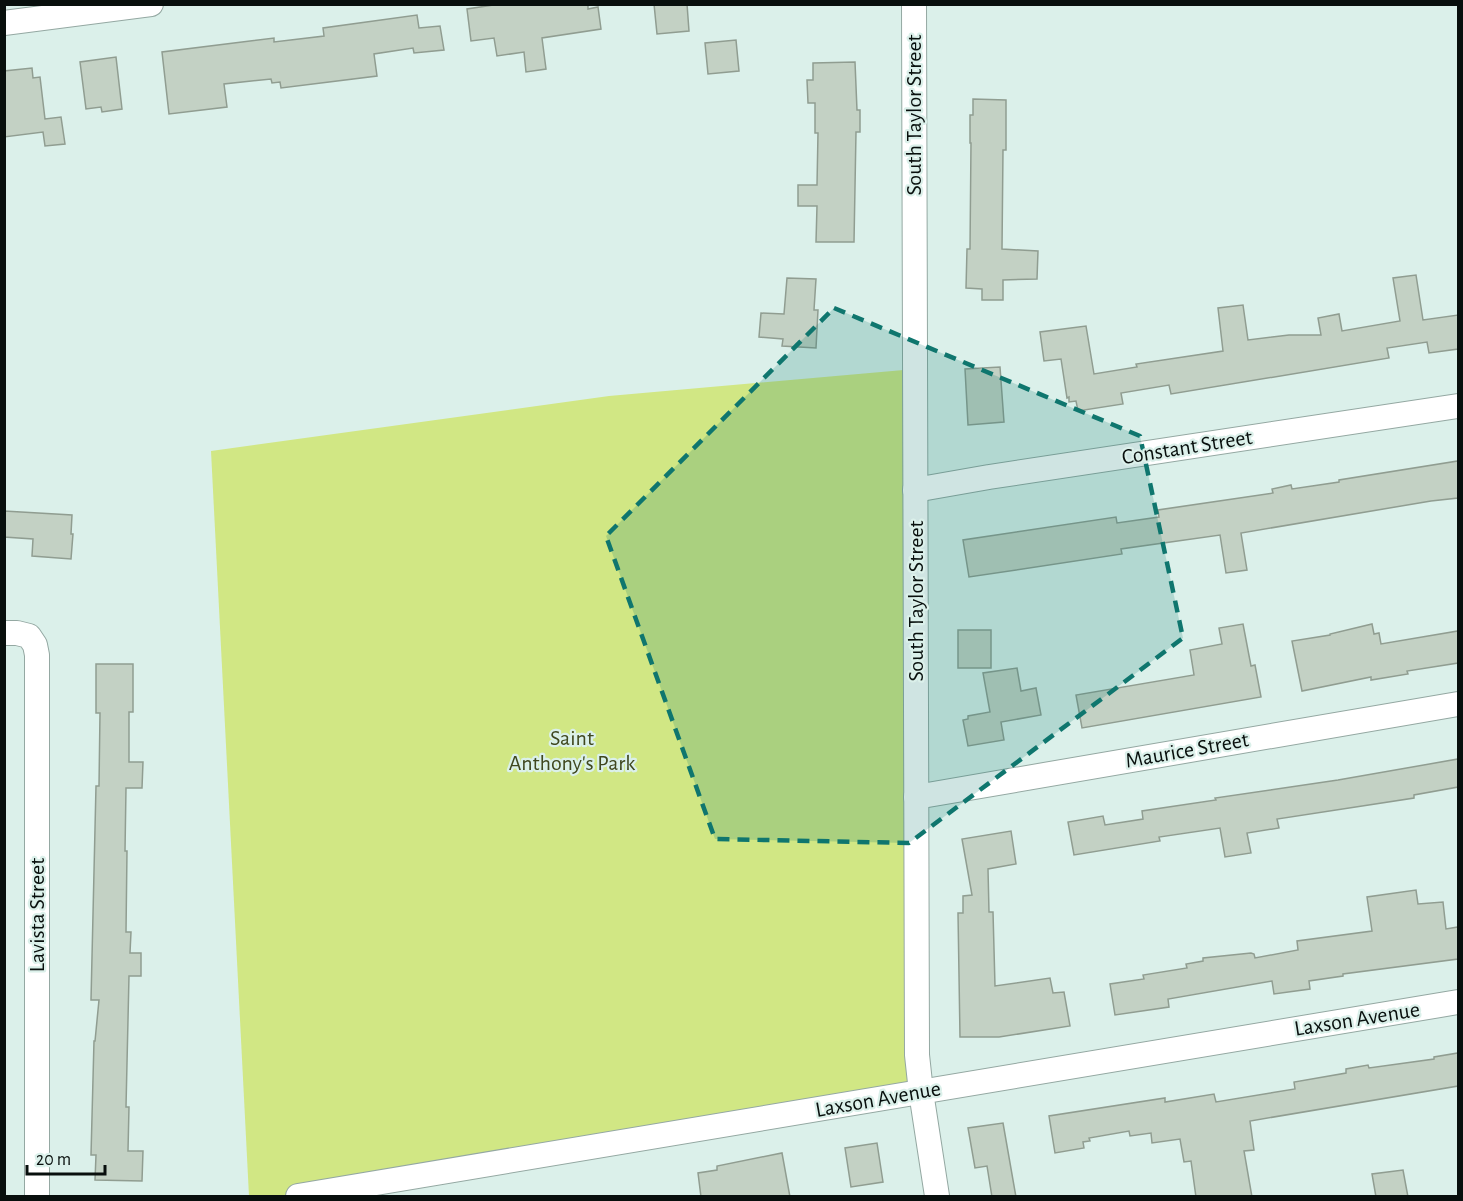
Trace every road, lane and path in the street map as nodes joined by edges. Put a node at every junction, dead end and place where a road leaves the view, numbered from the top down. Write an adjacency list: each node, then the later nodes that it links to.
1 (151, 4): 3 (street)
2 (914, 4): 5 (street, South Taylor Street)
3 (4, 23)
4 (1458, 406): 5 (street, Constant Street)
5 (915, 490): 8 (street, South Taylor Street)
6 (4, 633): 11 (street, Lavista Street)
7 (1458, 704): 8 (street, Maurice Street)
8 (916, 797): 10 (street, South Taylor Street)
9 (1458, 1002): 10 (street, Laxson Avenue)
10 (921, 1092): 12 (street, Laxson Avenue); 13 (street, South Taylor Street)
11 (37, 1197)
12 (298, 1197)
13 (937, 1197)

